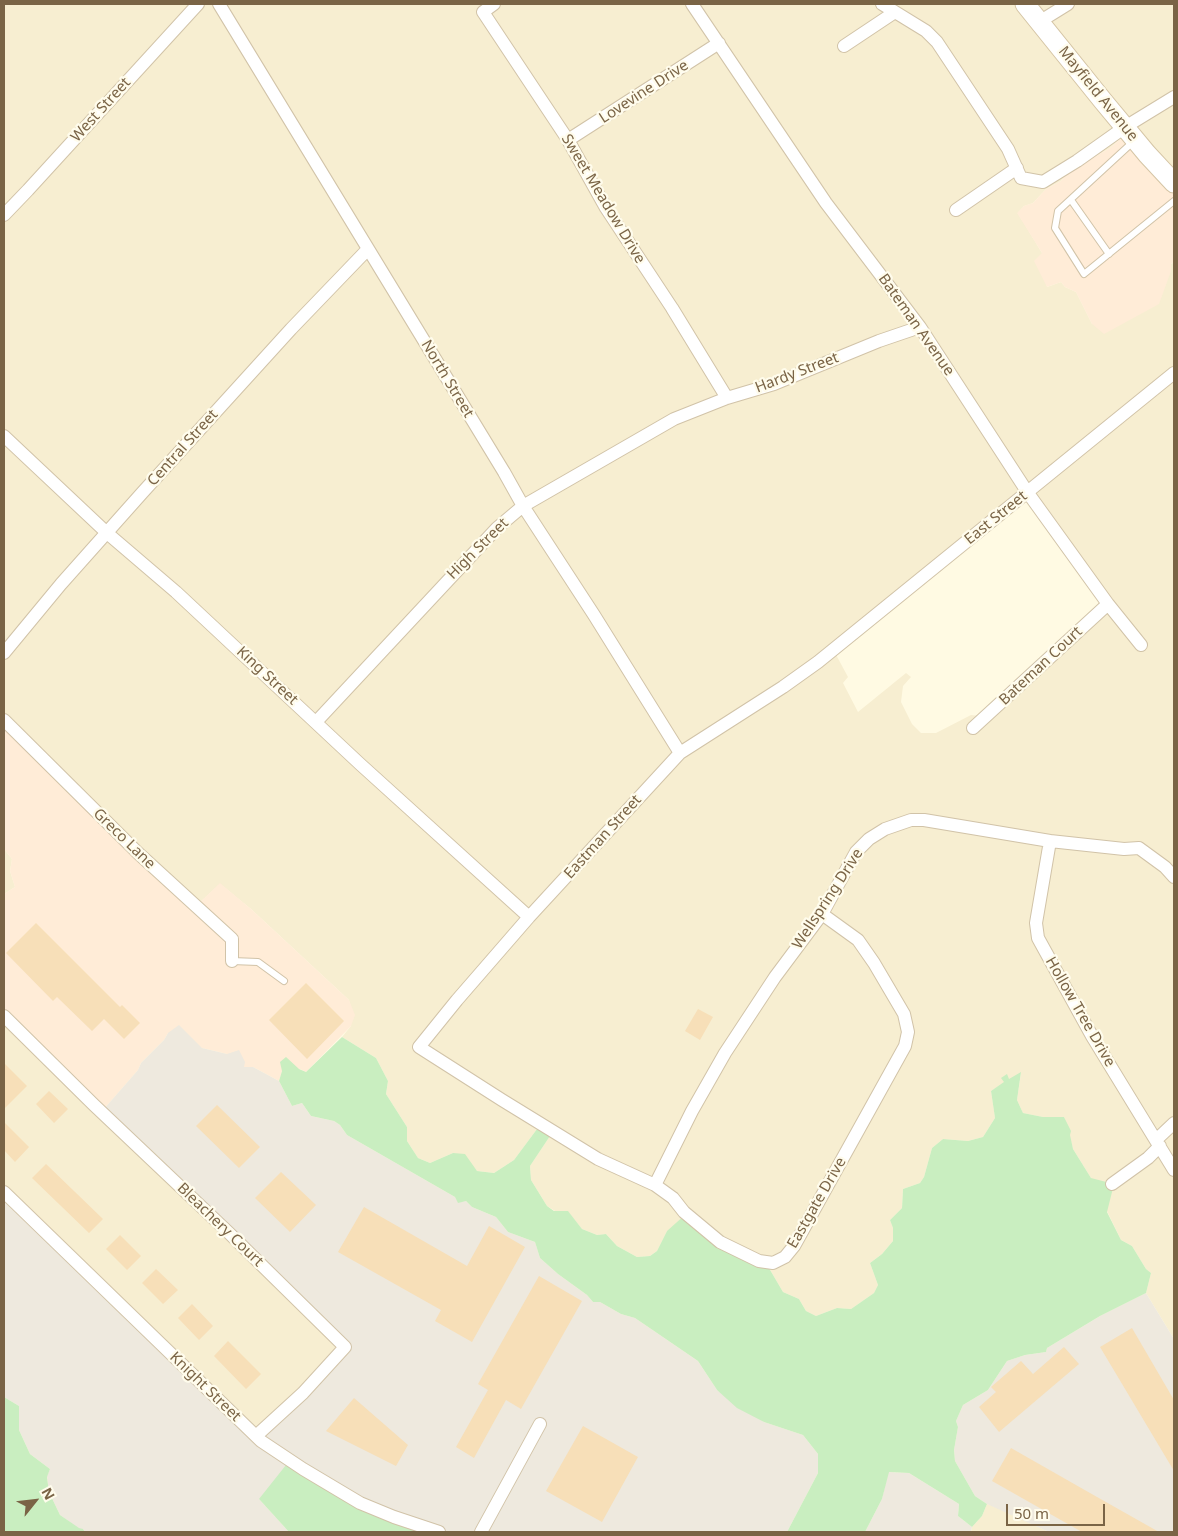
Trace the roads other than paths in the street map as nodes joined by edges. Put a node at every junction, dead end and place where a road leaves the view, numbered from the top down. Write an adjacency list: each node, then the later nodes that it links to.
1 (198, 4): 20 (street, West Street)
2 (219, 4): 21 (street, North Street)
3 (494, 4): 14 (street, Sweet Meadow Drive)
4 (692, 4): 10 (street, Bateman Avenue)
5 (882, 4): 8 (street)
6 (1025, 4): 9 (main road, Mayfield Avenue)
7 (1068, 4): 9 (street)
8 (895, 12): 11 (street); 15 (street)
9 (1039, 22): 13 (main road, Mayfield Avenue)
10 (719, 43): 14 (street, Lovevine Drive); 23 (street, Bateman Avenue)
11 (844, 46)
12 (1174, 97): 13 (street)
13 (1130, 134): 15 (street); 16 (main road, Mayfield Avenue); 17 (lane)
14 (568, 140): 25 (street, Sweet Meadow Drive)
15 (1017, 168): 19 (street)
16 (1174, 183)
17 (1071, 200): 22 (lane); 22 (lane)
18 (1174, 201): 22 (lane)
19 (956, 210)
20 (4, 215)
21 (368, 249): 29 (street, North Street); 30 (street, Central Street)
22 (1109, 254)
23 (920, 327): 25 (street, Hardy Street); 28 (street, Bateman Avenue)
24 (1174, 373): 28 (street, East Street)
25 (727, 398): 26 (street, Hardy Street)
26 (674, 419): 29 (street, High Street)
27 (4, 436): 30 (street, King Street)
28 (1028, 493): 31 (street, Bateman Avenue); 34 (street, East Street)
29 (523, 506): 36 (street, High Street); 38 (street, North Street)
30 (106, 532): 33 (street, Central Street); 36 (street, King Street)
31 (1108, 604): 32 (street, Bateman Avenue); 37 (street, Bateman Court)
32 (1141, 645)
33 (4, 653)
34 (818, 662): 38 (street, Eastman Street)
35 (4, 720): 43 (street, Greco Lane)
36 (316, 722): 42 (street, King Street)
37 (974, 728)
38 (680, 753): 42 (street, Eastman Street)
39 (1050, 841): 40 (street, Wellspring Drive); 41 (street, Wellspring Drive); 48 (street, Hollow Tree Drive)
40 (1174, 877)
41 (822, 914): 51 (street, Wellspring Drive); 51 (street, Eastgate Drive)
42 (529, 917): 46 (street, Eastman Street)
43 (232, 961): 44 (lane)
44 (284, 981)
45 (4, 1016): 54 (street, Bleachery Court)
46 (419, 1047): 51 (street, Eastgate Drive)
47 (1174, 1123): 48 (street)
48 (1158, 1143): 49 (street, Hollow Tree Drive); 50 (street)
49 (1174, 1170)
50 (1112, 1184)
51 (655, 1185)
52 (4, 1192): 54 (street, Knight Street)
53 (540, 1424): 56 (street)
54 (256, 1436): 55 (street, Knight Street)
55 (439, 1532)
56 (481, 1532)

